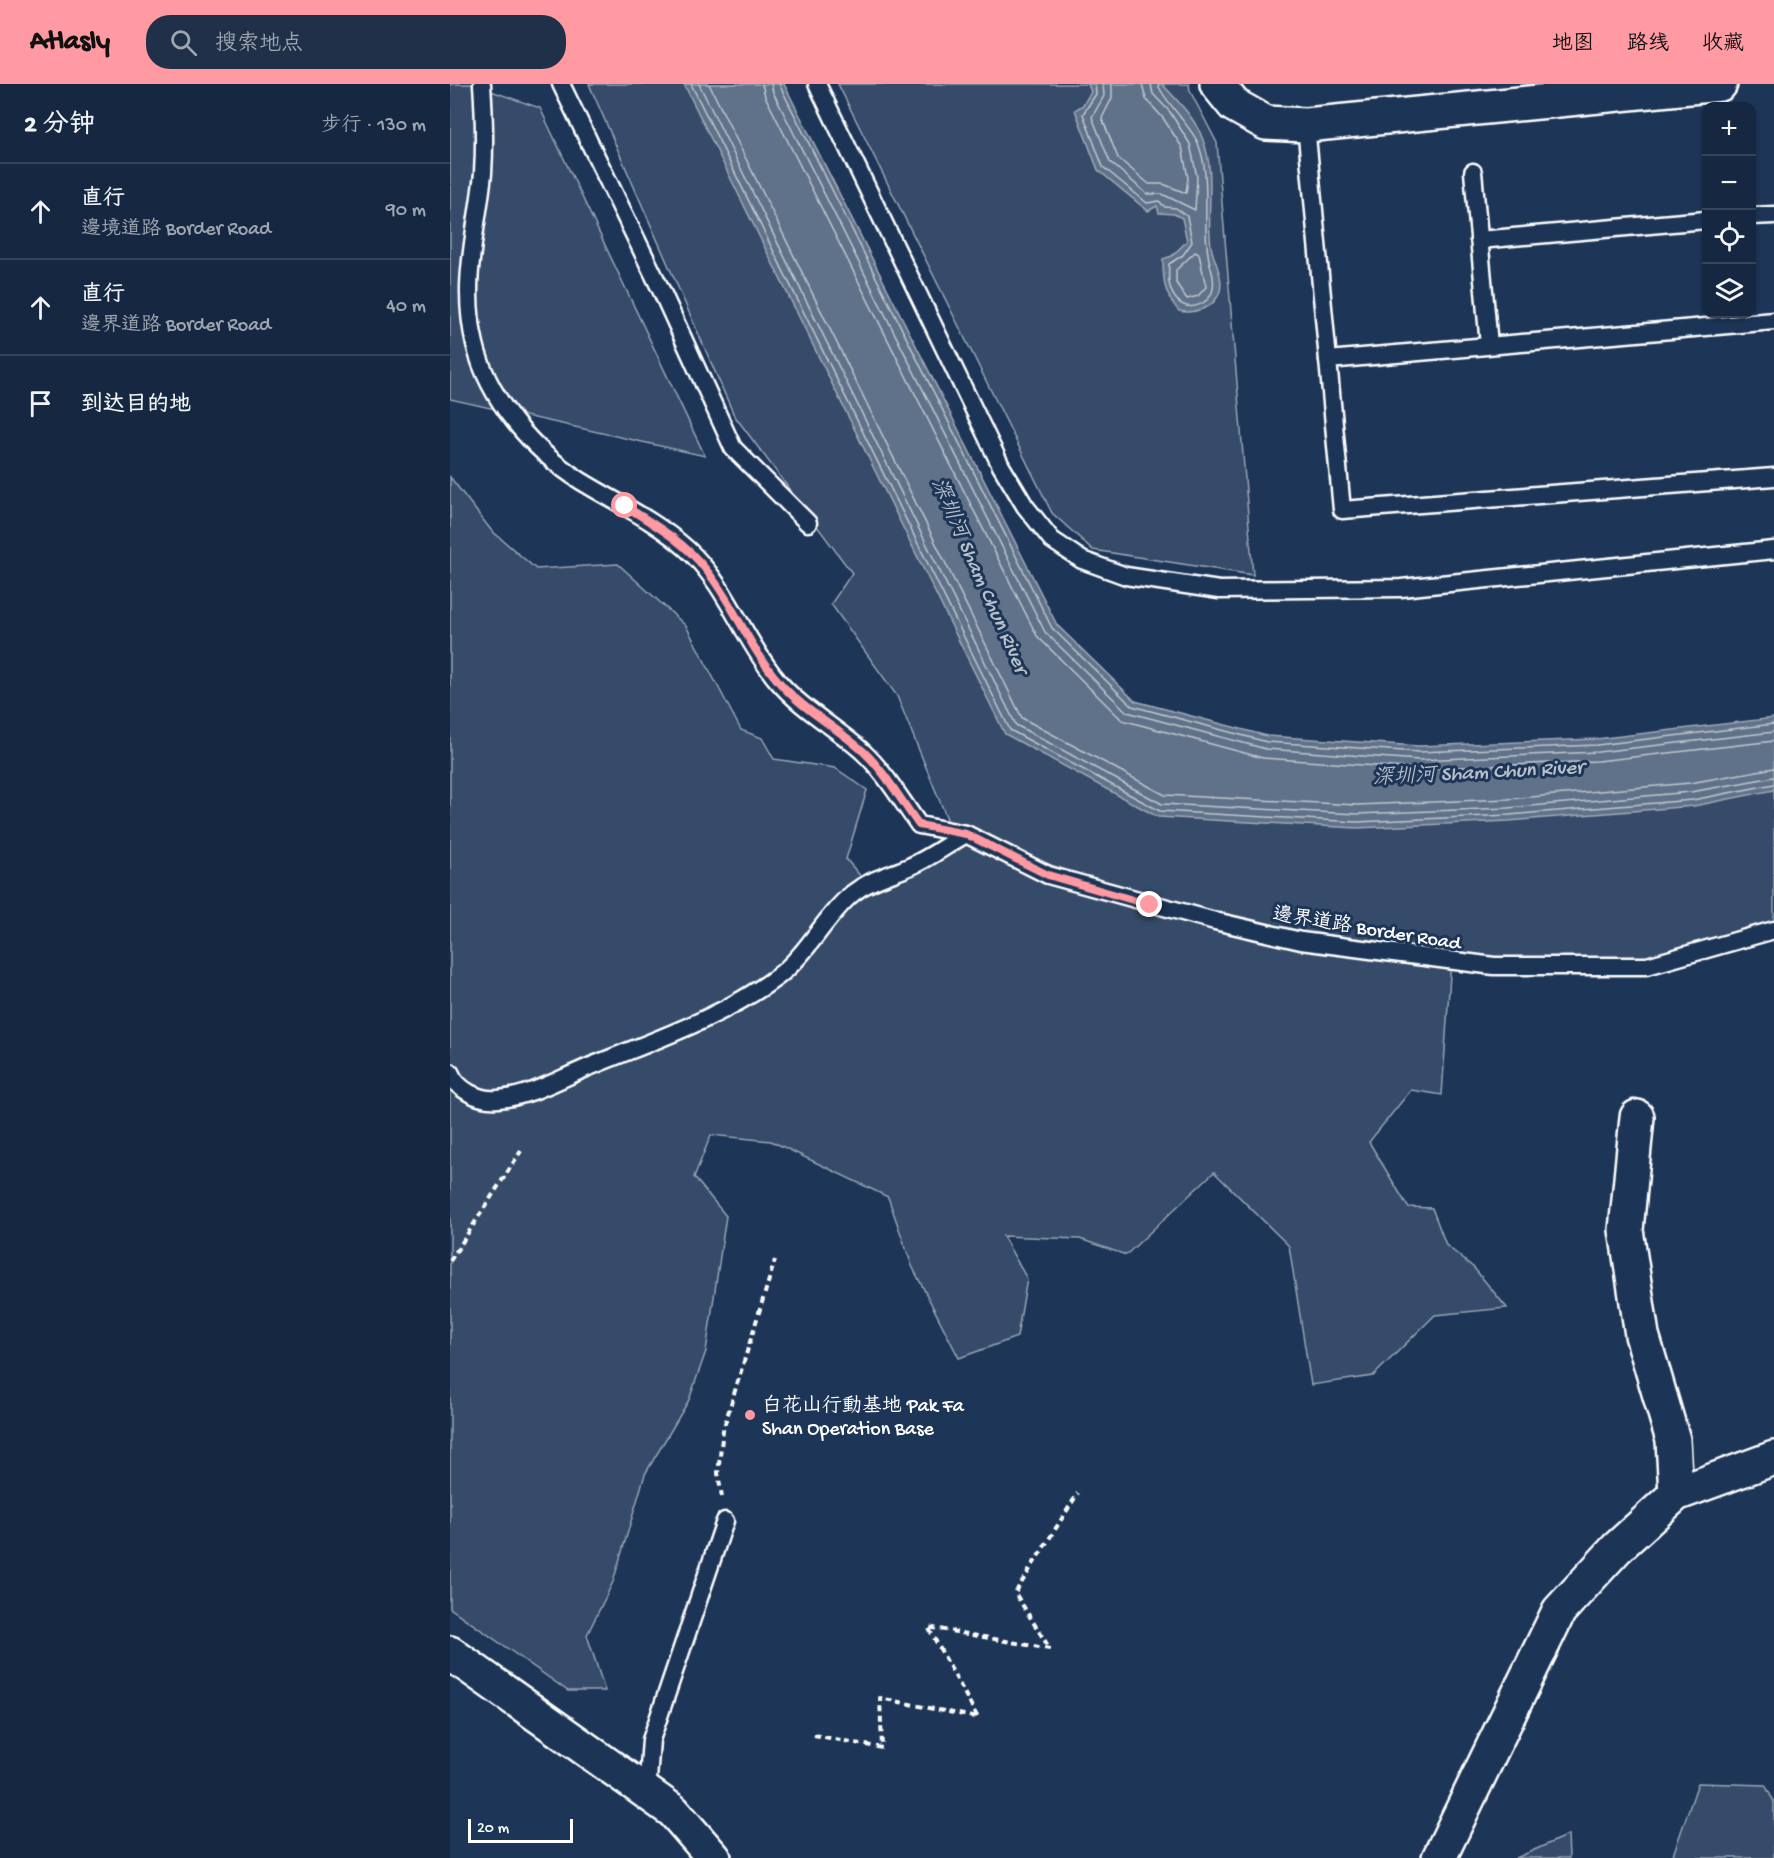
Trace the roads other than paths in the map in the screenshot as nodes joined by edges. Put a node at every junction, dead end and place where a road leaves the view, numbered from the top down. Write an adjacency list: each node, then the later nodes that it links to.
1 (482, 84): 19 (lane, 邊界道路 Border Road)
2 (561, 84): 17 (lane)
3 (817, 84): 18 (lane)
4 (1217, 84): 7 (street)
5 (1720, 84): 6 (street)
6 (1645, 86): 7 (street)
7 (1306, 125): 15 (lane)
8 (1473, 171): 12 (lane)
9 (1774, 214): 10 (lane)
10 (1756, 216)
11 (1702, 220): 12 (lane)
12 (1479, 240): 14 (lane)
13 (1774, 321): 14 (lane)
14 (1489, 345): 15 (lane)
15 (1328, 360): 16 (lane)
16 (1774, 477)
17 (808, 524)
18 (1774, 550)
19 (966, 834): 20 (lane, 邊界道路 Border Road); 21 (lane)
20 (1774, 930)
21 (450, 1072)
22 (1637, 1117): 24 (street)
23 (1774, 1458): 24 (street)
24 (1677, 1494): 29 (street)
25 (725, 1521): 27 (lane)
26 (450, 1653): 27 (street)
27 (647, 1793): 28 (street)
28 (714, 1858)
29 (1439, 1858)

